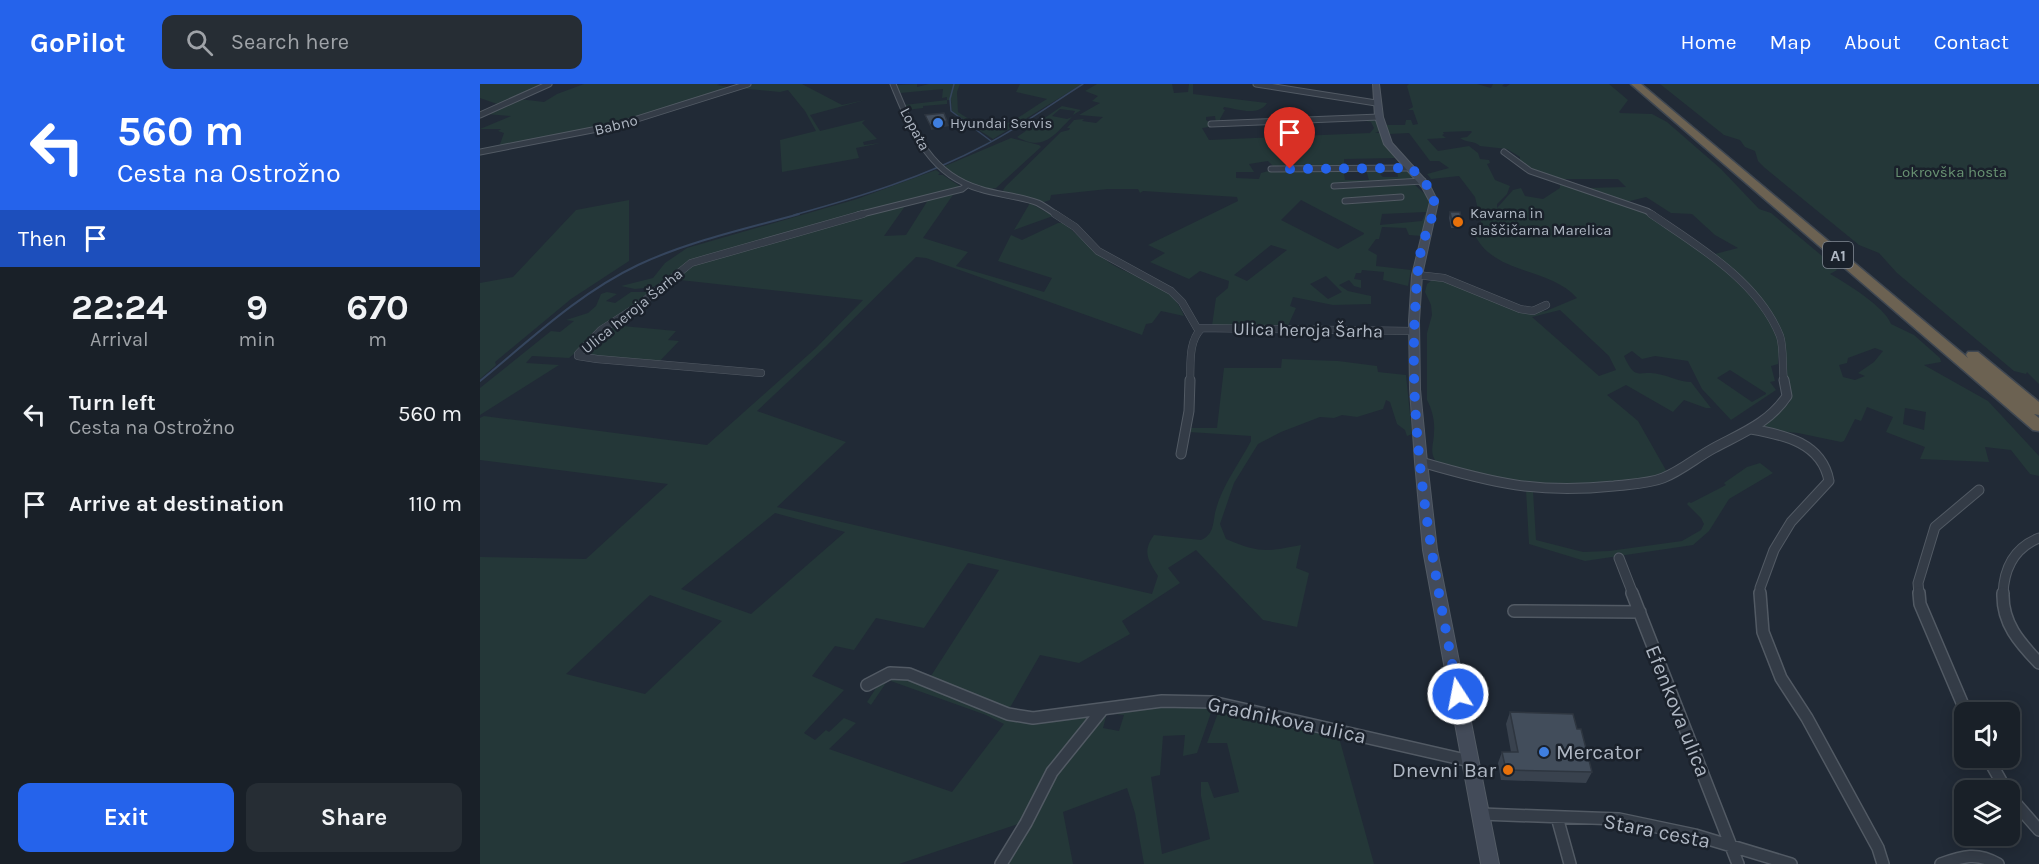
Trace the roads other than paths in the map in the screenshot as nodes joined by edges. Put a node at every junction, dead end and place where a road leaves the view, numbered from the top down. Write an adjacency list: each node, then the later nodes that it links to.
1 (549, 84): 9 (street)
2 (748, 84): 12 (street, Babno)
3 (893, 84): 18 (street, Lopata)
4 (1256, 84): 8 (street)
5 (1376, 84): 8 (street)
6 (1636, 84): 29 (highway, A1)
7 (1648, 84): 28 (highway, A1)
8 (1376, 103): 10 (street)
9 (480, 115)
10 (1379, 117): 11 (street); 14 (street)
11 (1211, 124)
12 (480, 152)
13 (1504, 152): 30 (street)
14 (1411, 168): 15 (street); 16 (street)
15 (1271, 169)
16 (1423, 181): 17 (street); 23 (street)
17 (1384, 183): 19 (street); 21 (street)
18 (967, 185): 25 (street); 27 (street, Ulica heroja Šarha)
19 (1334, 186)
20 (1401, 197): 21 (street)
21 (1392, 198): 22 (street)
22 (1345, 201)
23 (1417, 275): 24 (street); 26 (street)
24 (1546, 305)
25 (1201, 329): 26 (street, Ulica heroja Šarha); 31 (street)
26 (1414, 332): 32 (street)
27 (761, 373)
28 (2039, 411)
29 (2039, 426)
30 (1751, 429): 32 (street); 53 (street)
31 (1181, 454)
32 (1421, 462): 42 (street)
33 (1979, 489): 40 (street)
34 (2039, 538): 38 (street)
35 (1619, 558): 37 (street, Efenkova ulica)
36 (1514, 611): 37 (street)
37 (1640, 612): 47 (street, Efenkova ulica)
38 (2039, 663)
39 (867, 685): 41 (street, Gradnikova ulica)
40 (1962, 702)
41 (1102, 710): 42 (street, Gradnikova ulica); 48 (street)
42 (1470, 761): 44 (street)
43 (2020, 808): 46 (street)
44 (1481, 814): 45 (street, Stara cesta); 49 (street)
45 (1557, 817): 47 (street, Stara cesta); 50 (street)
46 (2039, 830)
47 (1733, 848): 51 (street, Efenkova ulica); 52 (street, Stara cesta)
48 (1001, 864)
49 (1490, 864)
50 (1570, 864)
51 (1738, 864)
52 (1791, 864)
53 (1883, 864)
54 (1941, 864): 55 (street)
55 (1998, 864)

